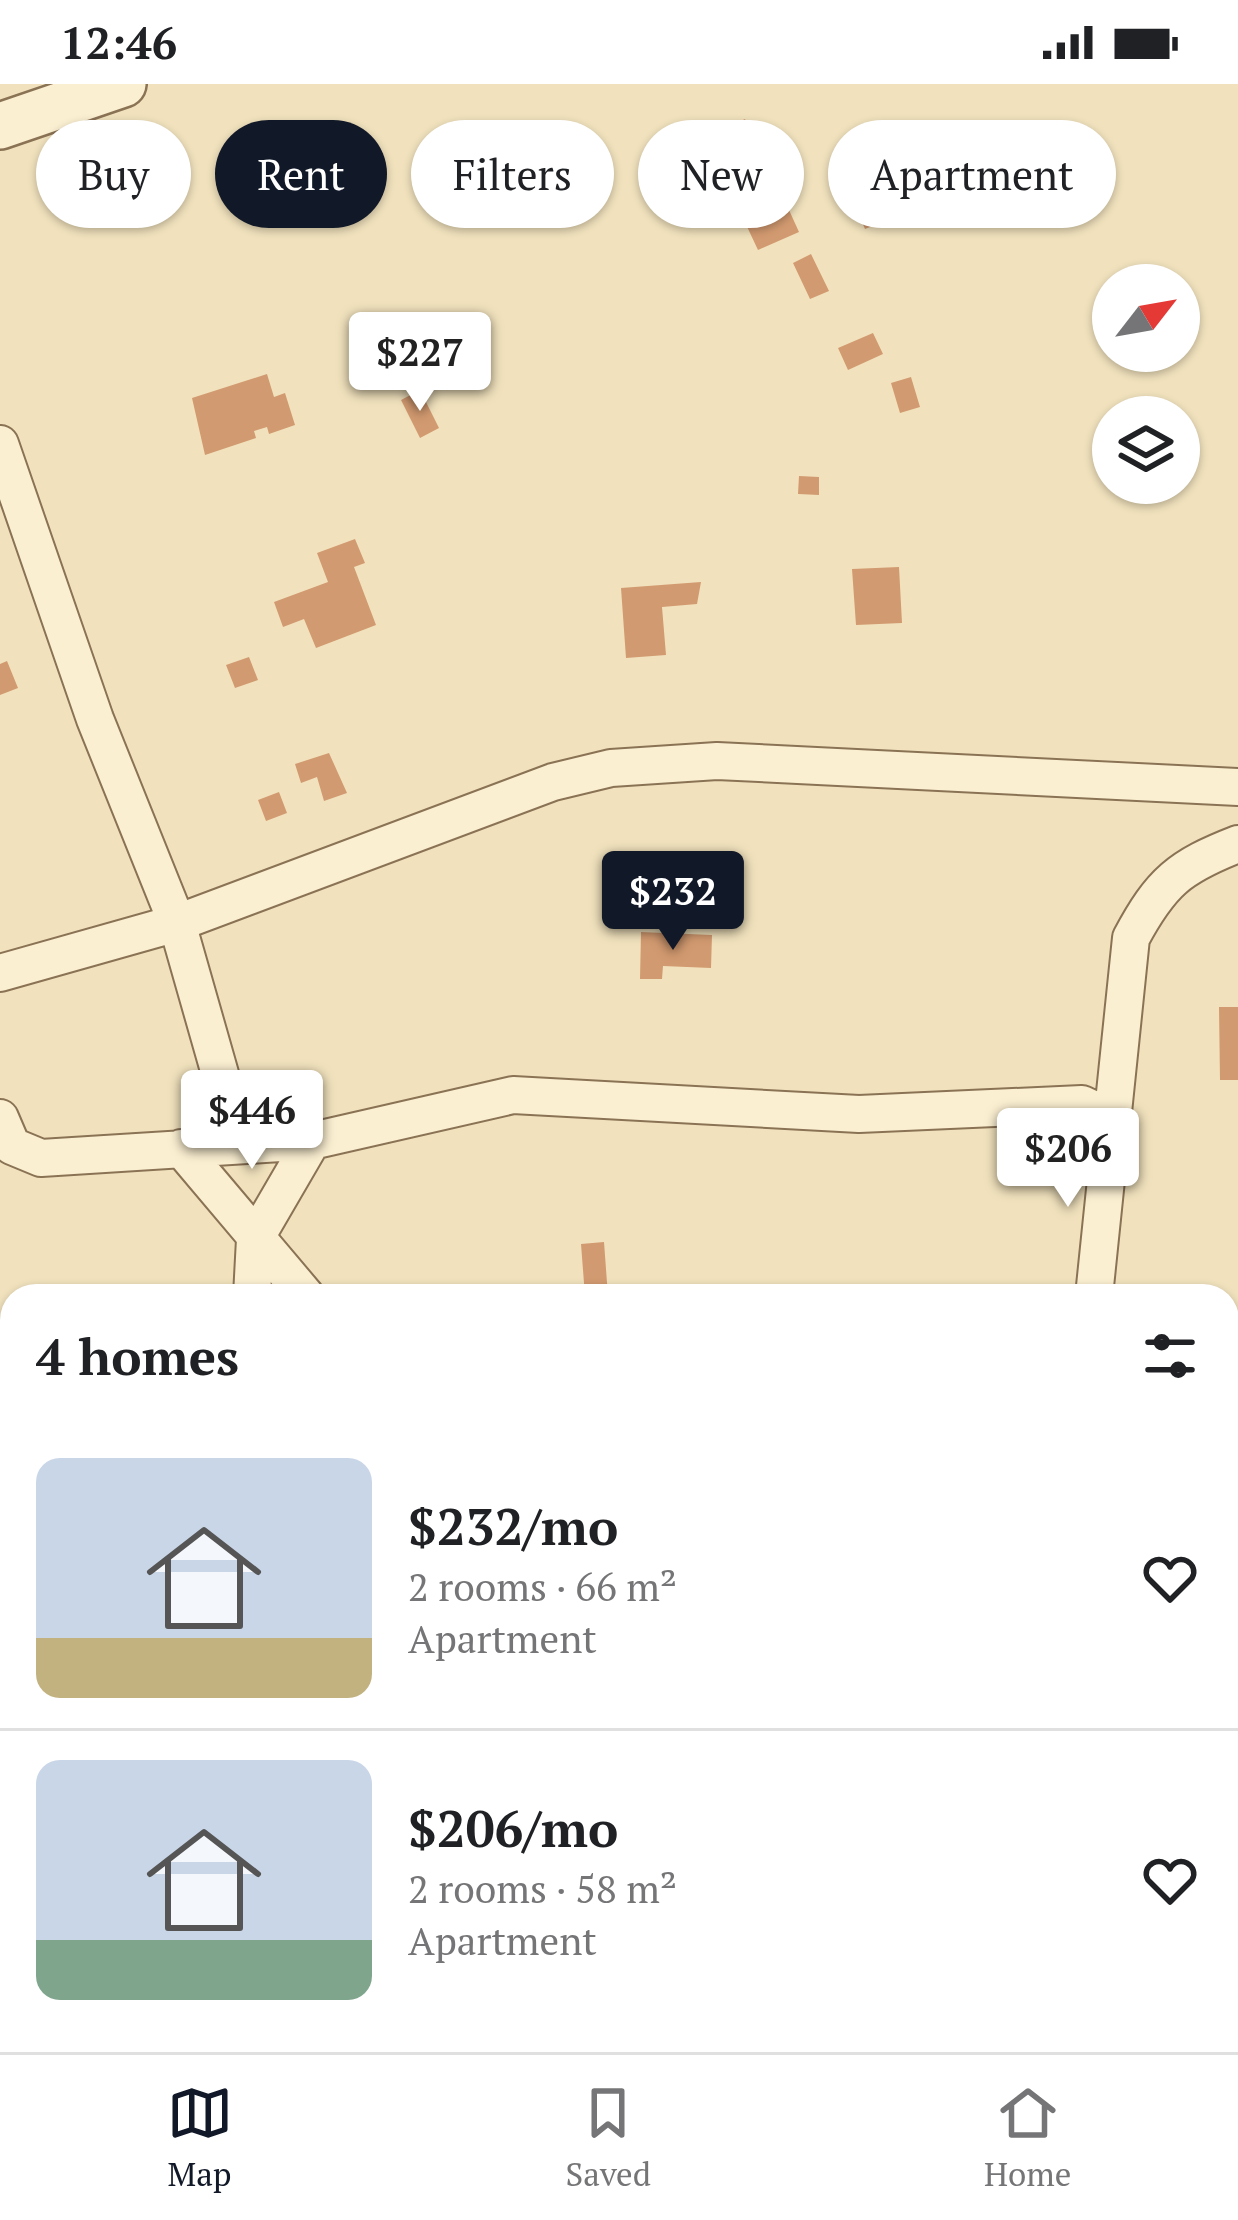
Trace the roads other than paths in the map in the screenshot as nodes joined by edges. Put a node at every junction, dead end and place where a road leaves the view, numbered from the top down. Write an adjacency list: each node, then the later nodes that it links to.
1 (124, 84): 2 (street)
2 (0, 127)
3 (0, 444): 6 (street)
4 (1238, 788): 6 (street)
5 (1238, 844): 9 (street)
6 (176, 923): 7 (street); 11 (street)
7 (0, 973)
8 (0, 1118): 12 (street)
9 (1114, 1133): 10 (street); 16 (street)
10 (311, 1141): 11 (street); 13 (street)
11 (240, 1144): 12 (street)
12 (181, 1148): 13 (street)
13 (255, 1239): 14 (street); 15 (street)
14 (253, 1284)
15 (295, 1284)
16 (1095, 1284)

